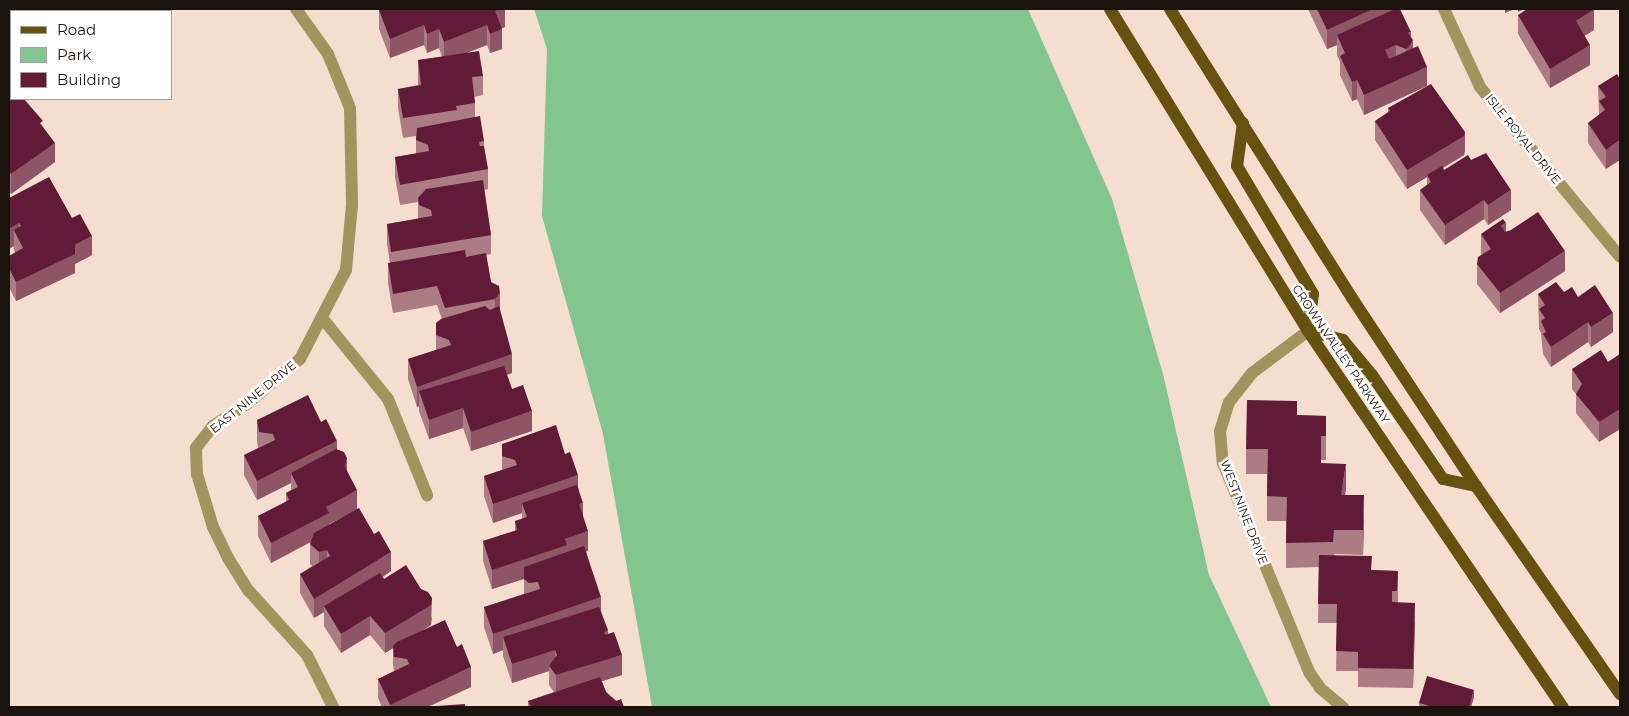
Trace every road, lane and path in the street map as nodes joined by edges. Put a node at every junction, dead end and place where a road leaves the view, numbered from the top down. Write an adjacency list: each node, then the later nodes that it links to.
1 (296, 9): 7 (street, EAST NINE DRIVE)
2 (1110, 9): 8 (main road, CROWN VALLEY PARKWAY)
3 (1170, 9): 5 (main road)
4 (1444, 9): 6 (street, ISLE ROYAL DRIVE)
5 (1243, 123): 8 (main road); 9 (main road)
6 (1620, 257)
7 (323, 319): 10 (street); 12 (street, EAST NINE DRIVE)
8 (1308, 331): 9 (main road); 13 (street, WEST NINE DRIVE); 14 (main road, CROWN VALLEY PARKWAY)
9 (1476, 486): 11 (main road)
10 (427, 495)
11 (1620, 694)
12 (333, 707)
13 (1343, 707)
14 (1563, 707)

